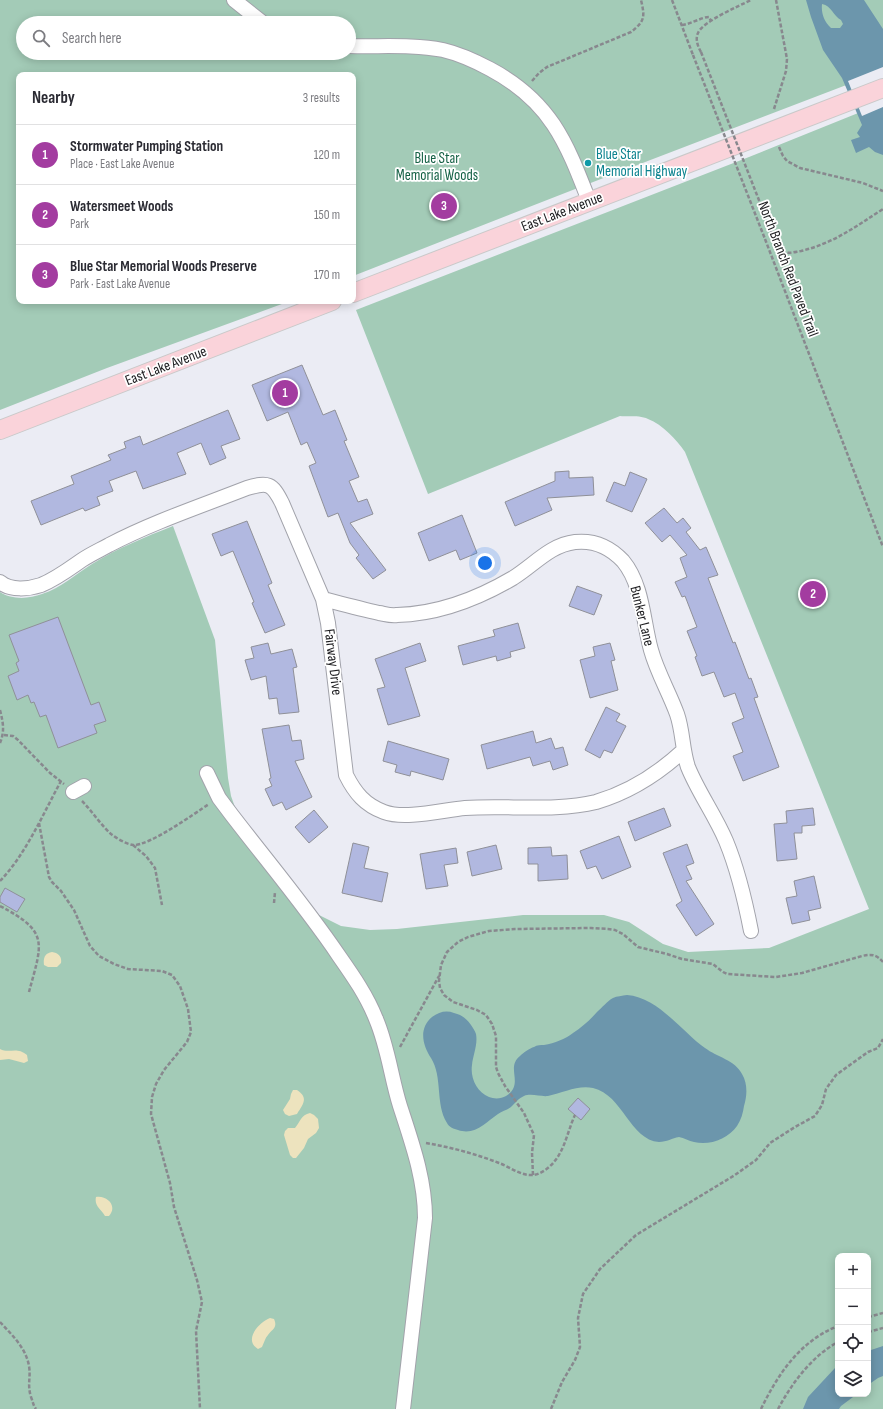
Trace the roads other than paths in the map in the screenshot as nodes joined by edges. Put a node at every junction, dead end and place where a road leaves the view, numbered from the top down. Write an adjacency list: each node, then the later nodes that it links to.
1 (234, 0): 2 (street)
2 (254, 16)
3 (356, 46): 5 (street)
4 (883, 88): 5 (main road, East Lake Avenue)
5 (589, 201): 6 (main road, East Lake Avenue)
6 (356, 292)
7 (324, 304): 8 (main road, East Lake Avenue)
8 (0, 430)
9 (0, 582): 10 (street, Fairway Drive)
10 (323, 599): 11 (street, Bunker Lane); 11 (street, Fairway Drive)
11 (684, 750): 13 (street, Bunker Lane)
12 (207, 773): 14 (street)
13 (751, 931)
14 (403, 1409)

